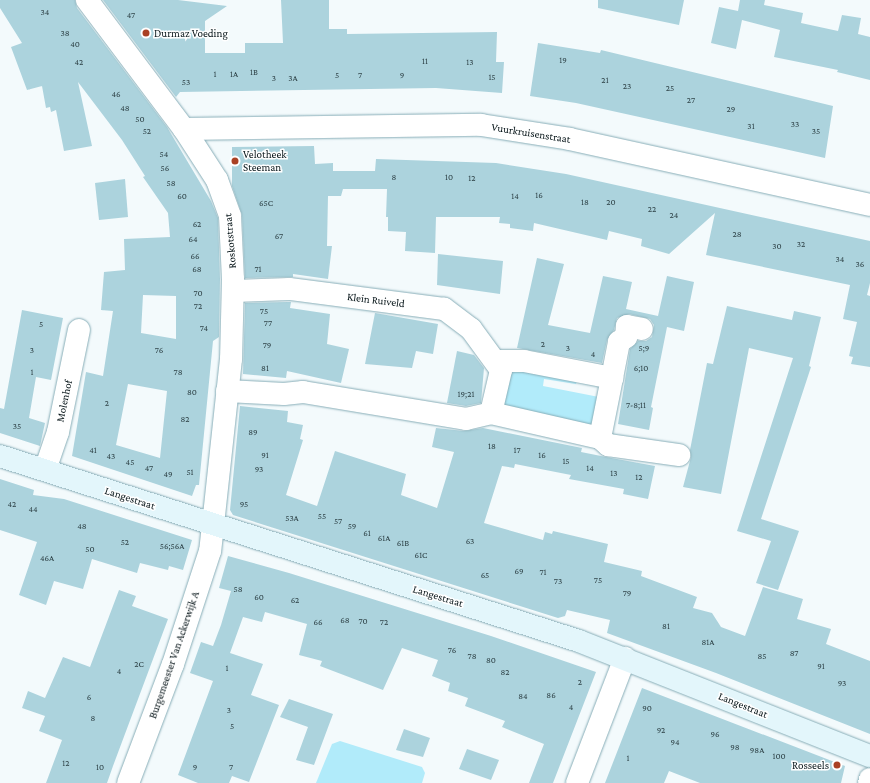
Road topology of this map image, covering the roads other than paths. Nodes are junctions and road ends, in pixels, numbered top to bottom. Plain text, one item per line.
1 (87, 0) edge
2 (184, 129) junction
3 (870, 205) edge
4 (234, 290) junction
5 (642, 329) dead end
6 (79, 330) dead end
7 (495, 361) junction
8 (612, 378) junction
9 (227, 391) junction
10 (491, 413) junction
11 (600, 438) junction
12 (679, 455) dead end
13 (0, 456) edge
14 (45, 470) junction
15 (213, 525) junction
16 (625, 658) junction
17 (870, 756) edge
18 (870, 779) edge
19 (128, 783) edge
20 (577, 783) edge
21 (869, 783) edge

1 - 2 street, Roskotstraat
2 - 3 street, Vuurkruisenstraat
2 - 4 street, Roskotstraat
4 - 7 street, Klein Ruiveld
4 - 9 street, Roskotstraat
5 - 8 street
6 - 14 street, Molenhof
7 - 8 street
7 - 10 street, Klein Ruiveld
8 - 11 street
9 - 10 street
9 - 15 street, Roskotstraat
10 - 11 street
11 - 12 street
13 - 14 street, Langestraat
14 - 15 street, Langestraat
15 - 16 street, Langestraat
15 - 19 street, Burgemeester Van Ackerwijk A
16 - 17 street, Langestraat
16 - 20 street
18 - 21 street

